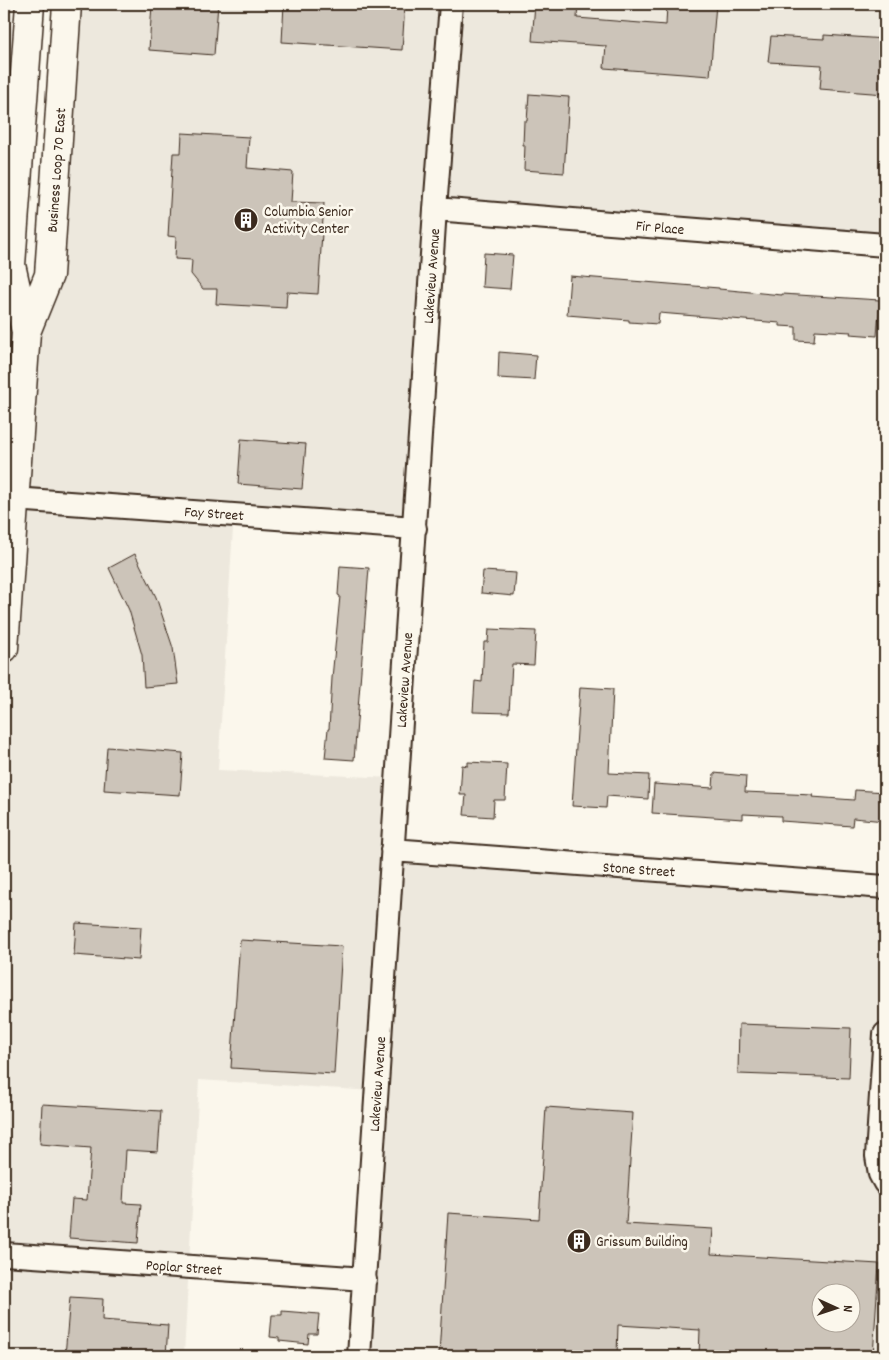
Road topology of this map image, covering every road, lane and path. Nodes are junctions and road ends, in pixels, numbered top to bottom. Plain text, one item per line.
1 (30, 4) edge
2 (67, 4) edge
3 (451, 4) edge
4 (13, 114) edge
5 (435, 209) junction
6 (885, 245) edge
7 (26, 332) junction
8 (11, 447) edge
9 (14, 499) junction
10 (415, 528) junction
11 (4, 648) edge
12 (392, 850) junction
13 (885, 887) edge
14 (885, 1034) edge
15 (885, 1183) edge
16 (4, 1254) edge
17 (365, 1279) junction
18 (359, 1356) edge

1 - 4 main road, Business Loop 70 East
2 - 7 main road, Business Loop 70 East
3 - 5 street, Lakeview Avenue
4 - 7 main road, Business Loop 70 East
5 - 6 street, Fir Place
5 - 10 street, Lakeview Avenue
7 - 8 main road, Business Loop 70 East
8 - 9 main road, Business Loop 70 East
9 - 10 street, Fay Street
9 - 11 main road, Business Loop 70 East
10 - 12 street, Lakeview Avenue
12 - 13 street, Stone Street
12 - 17 street, Lakeview Avenue
14 - 15 street
16 - 17 street, Poplar Street
17 - 18 street, Lakeview Avenue

